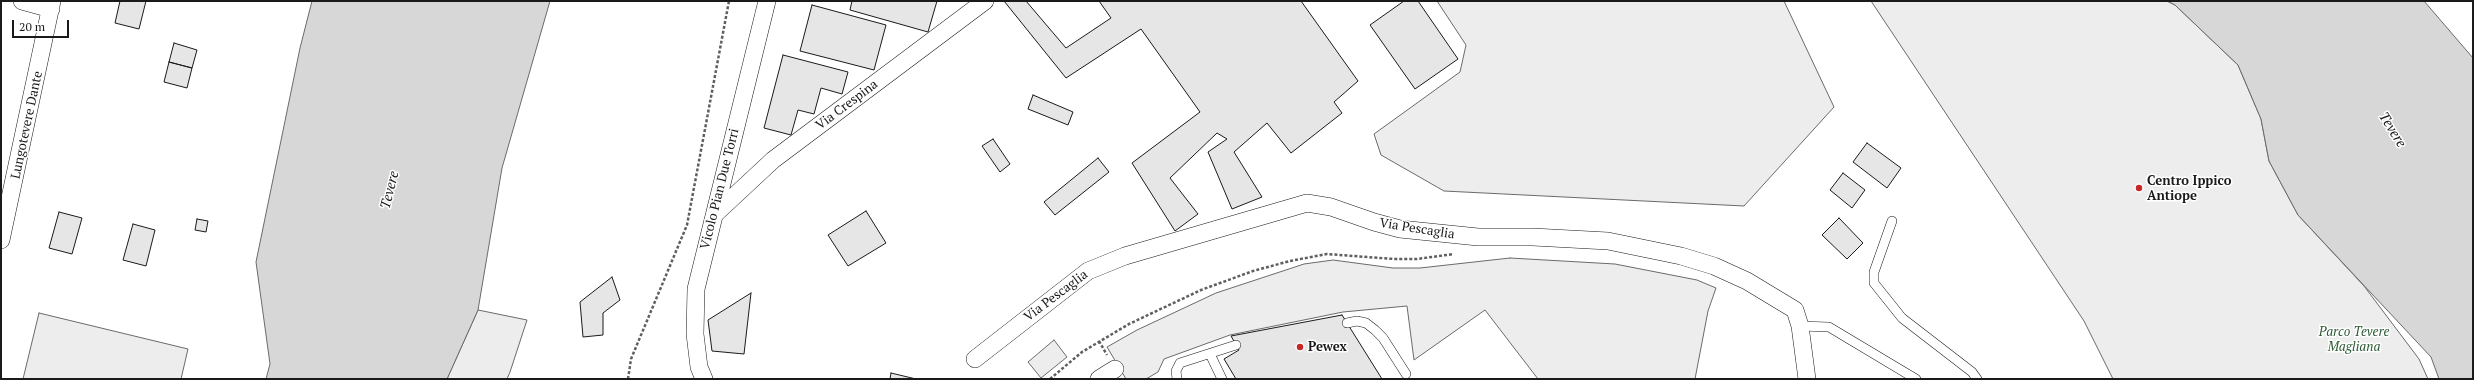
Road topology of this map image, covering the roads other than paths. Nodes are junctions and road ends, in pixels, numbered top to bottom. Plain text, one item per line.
1 (22, 1) edge
2 (767, 1) edge
3 (985, 1) edge
4 (51, 5) edge
5 (714, 214) junction
6 (1892, 220) dead end
7 (1, 240) edge
8 (1347, 323) dead end
9 (1800, 326) junction
10 (1236, 345) dead end
11 (1210, 354) junction
12 (975, 360) dead end
13 (1115, 369) dead end
14 (1406, 374) dead end
15 (704, 379) edge
16 (1099, 379) edge
17 (1177, 379) edge
18 (1222, 379) edge
19 (1807, 379) edge
20 (1916, 379) edge
21 (1977, 379) edge

1 - 4 street, Lungotevere Dante
2 - 5 street, Vicolo Pian Due Torri
3 - 5 street, Via Crespina
4 - 7 street, Lungotevere Dante
5 - 15 street, Vicolo Pian Due Torri
6 - 21 lane
8 - 14 lane
9 - 12 street, Via Pescaglia
9 - 19 street, Via Pescaglia
9 - 20 lane
10 - 11 lane
11 - 17 lane
11 - 18 lane
13 - 16 street

